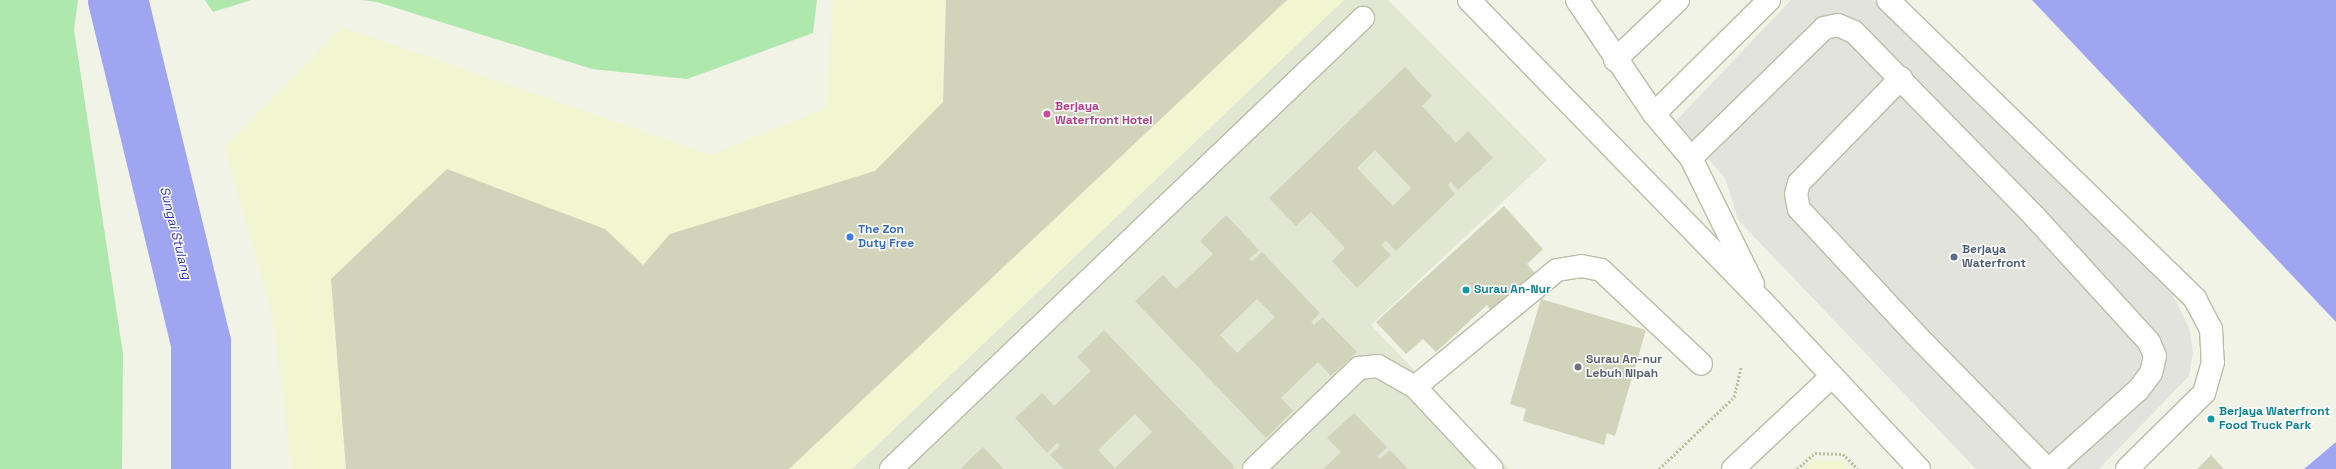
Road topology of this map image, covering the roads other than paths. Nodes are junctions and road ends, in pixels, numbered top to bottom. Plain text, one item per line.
1 (1469, 0) edge
2 (1678, 0) edge
3 (1769, 0) edge
4 (1888, 0) edge
5 (1582, 2) edge
6 (1363, 18) dead end
7 (1616, 60) junction
8 (1901, 78) junction
9 (1654, 114) junction
10 (1692, 158) junction
11 (1762, 301) junction
12 (1702, 364) dead end
13 (1832, 376) junction
14 (1415, 387) junction
15 (892, 469) edge
16 (1254, 469) edge
17 (1492, 469) edge
18 (1733, 469) edge
19 (1919, 469) edge
20 (2047, 469) edge
21 (2050, 469) edge
22 (2127, 469) edge

1 - 11 street
2 - 7 street
3 - 9 street
4 - 22 street
5 - 7 street
6 - 15 street
7 - 9 street
8 - 10 street
8 - 20 street
8 - 21 street
9 - 10 street
10 - 11 street
11 - 13 street
12 - 14 street
13 - 18 street
13 - 19 street
14 - 16 street
14 - 17 street

